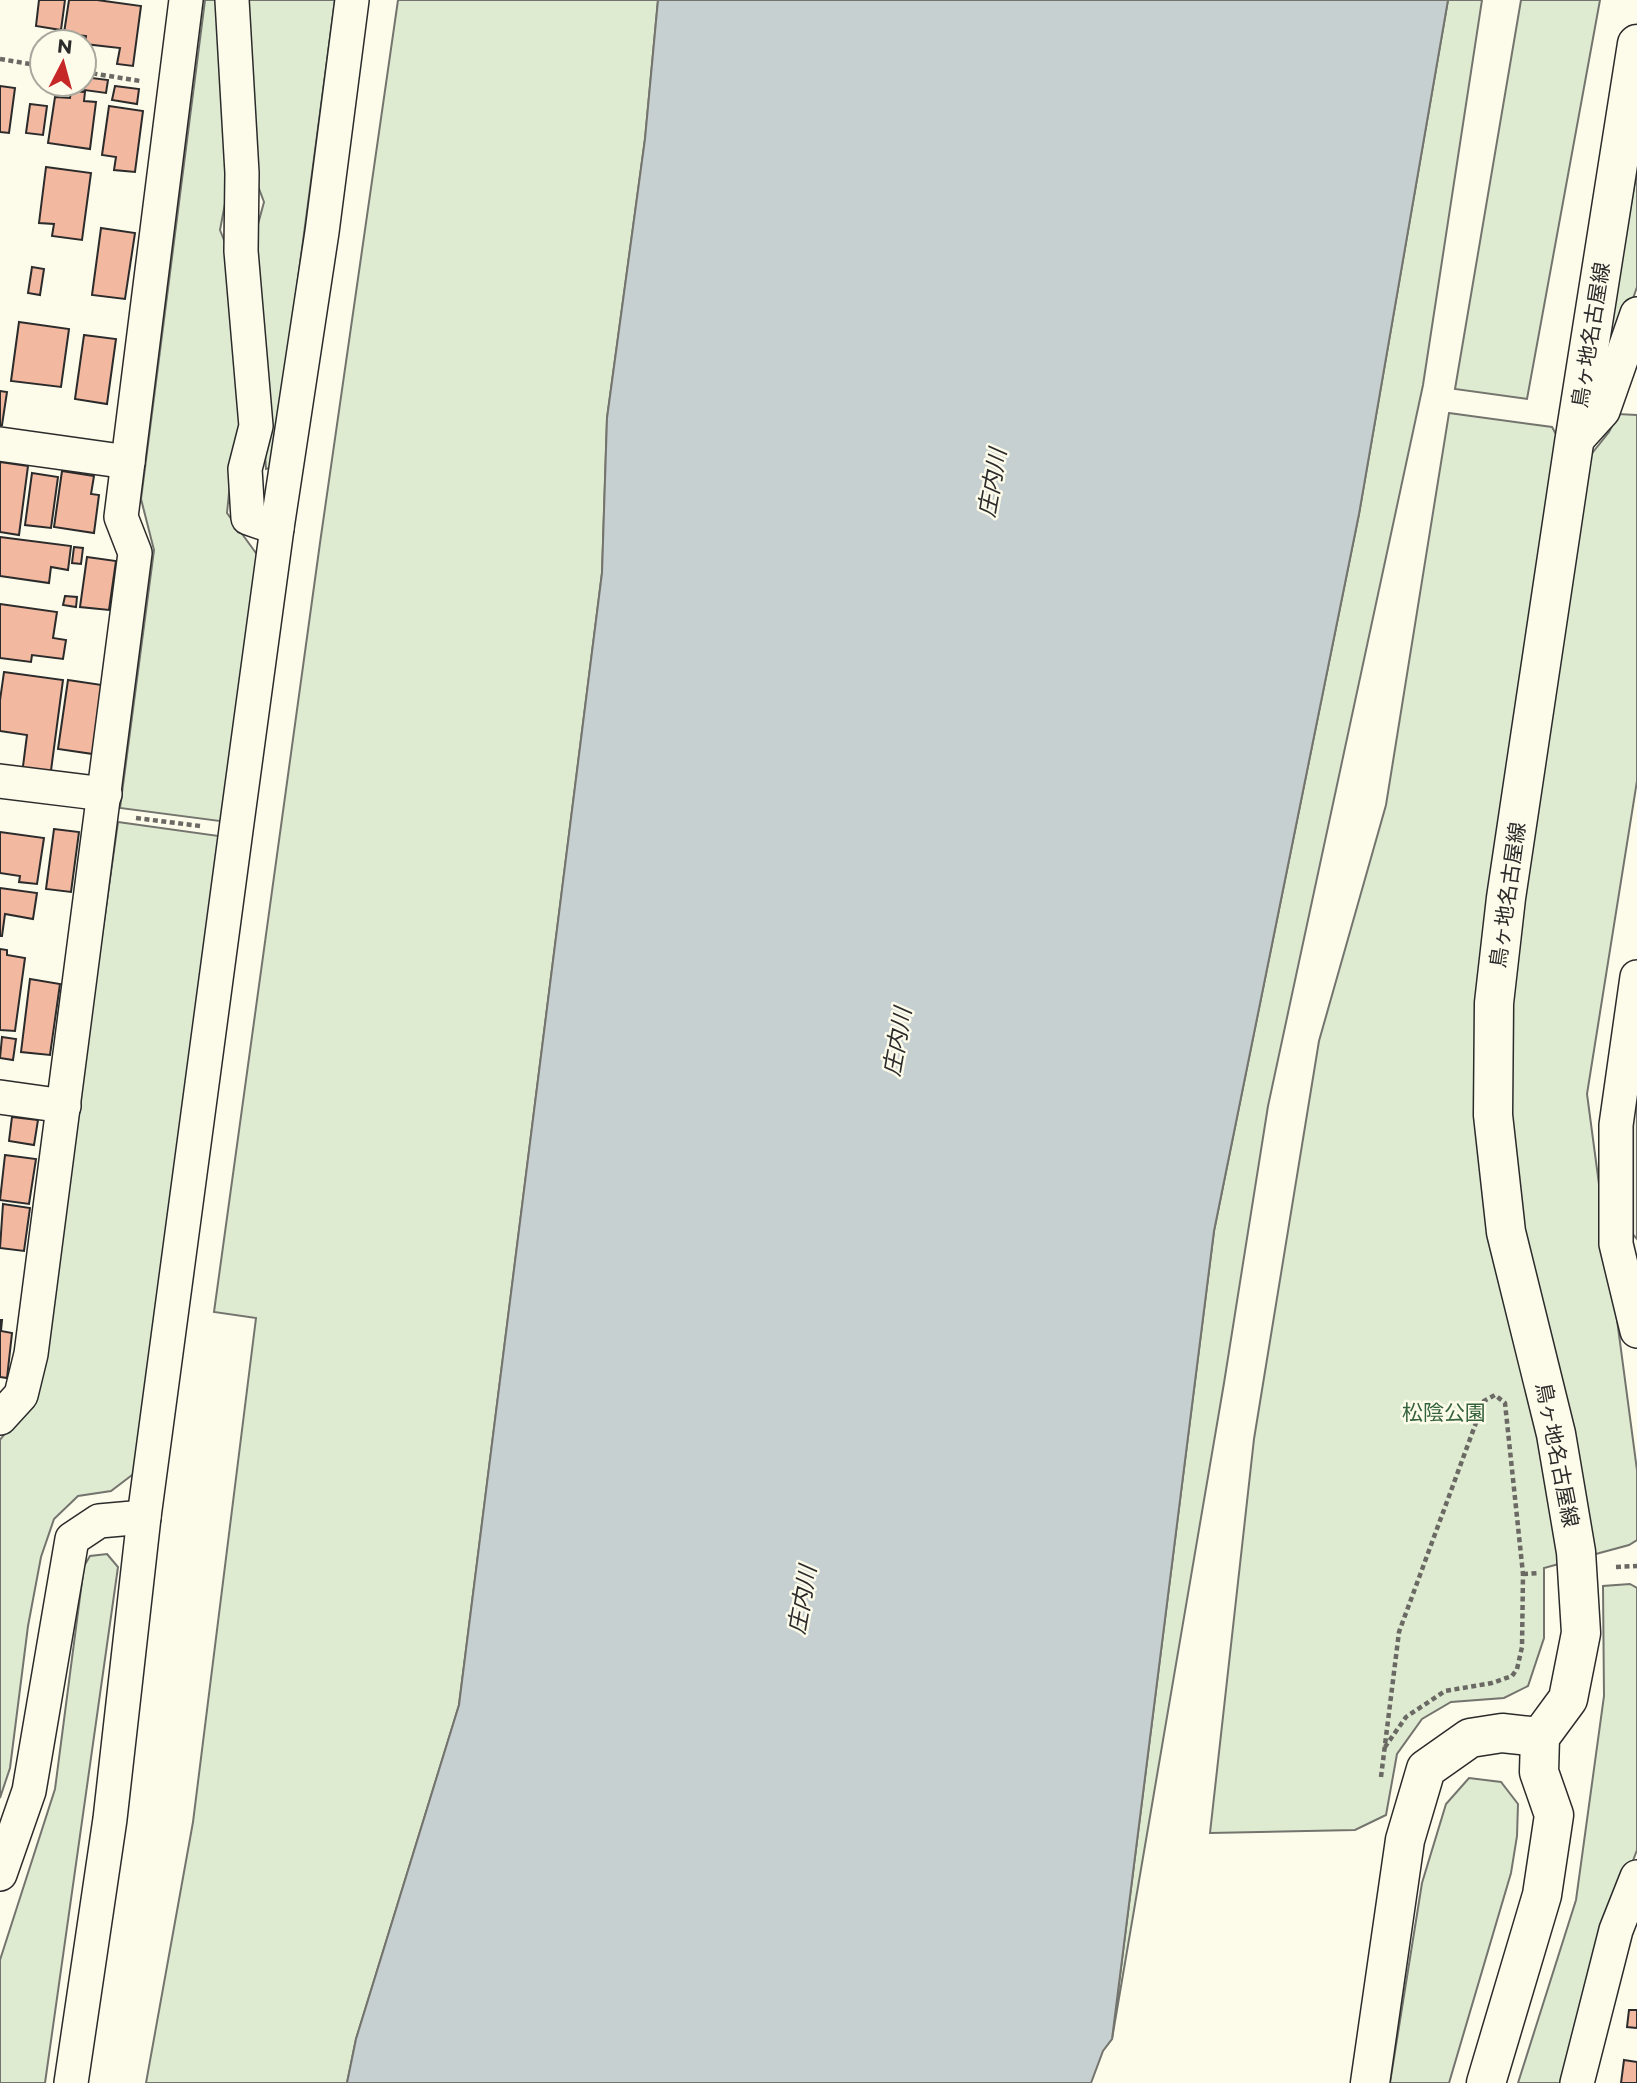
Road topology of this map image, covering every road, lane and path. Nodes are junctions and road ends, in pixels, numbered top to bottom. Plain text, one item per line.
1 (186, 0) edge
2 (232, 0) edge
3 (352, 0) edge
4 (1637, 44) edge
5 (0, 59) edge
6 (28, 64) edge
7 (98, 74) edge
8 (176, 87) junction
9 (1637, 314) edge
10 (1574, 443) junction
11 (0, 444) edge
12 (128, 462) junction
13 (277, 527) junction
14 (0, 781) edge
15 (104, 804) junction
16 (236, 830) junction
17 (1637, 977) edge
18 (0, 1097) edge
19 (64, 1106) junction
20 (1627, 1245) edge
21 (1637, 1331) edge
22 (0, 1418) edge
23 (144, 1517) junction
24 (1637, 1566) edge
25 (1608, 1568) dead end
26 (1544, 1573) dead end
27 (1523, 1574) junction
28 (1540, 1737) junction
29 (0, 1874) edge
30 (1637, 1877) edge
31 (71, 2083) edge
32 (1370, 2083) edge
33 (1486, 2083) edge
34 (1577, 2083) edge

1 - 8 street
2 - 13 street
3 - 13 street
4 - 10 main road, 鳥ヶ地名古屋線
5 - 6 path
7 - 8 path
8 - 12 street
9 - 10 street
10 - 28 main road, 鳥ヶ地名古屋線
11 - 12 street
12 - 15 street
13 - 16 street
14 - 15 street
15 - 16 path
15 - 19 street
16 - 23 street
17 - 20 street
18 - 19 street
19 - 22 street
20 - 21 street
23 - 29 street
23 - 31 street
24 - 25 path
26 - 27 path
27 - 27 path
28 - 32 main road
28 - 33 main road
30 - 34 street

